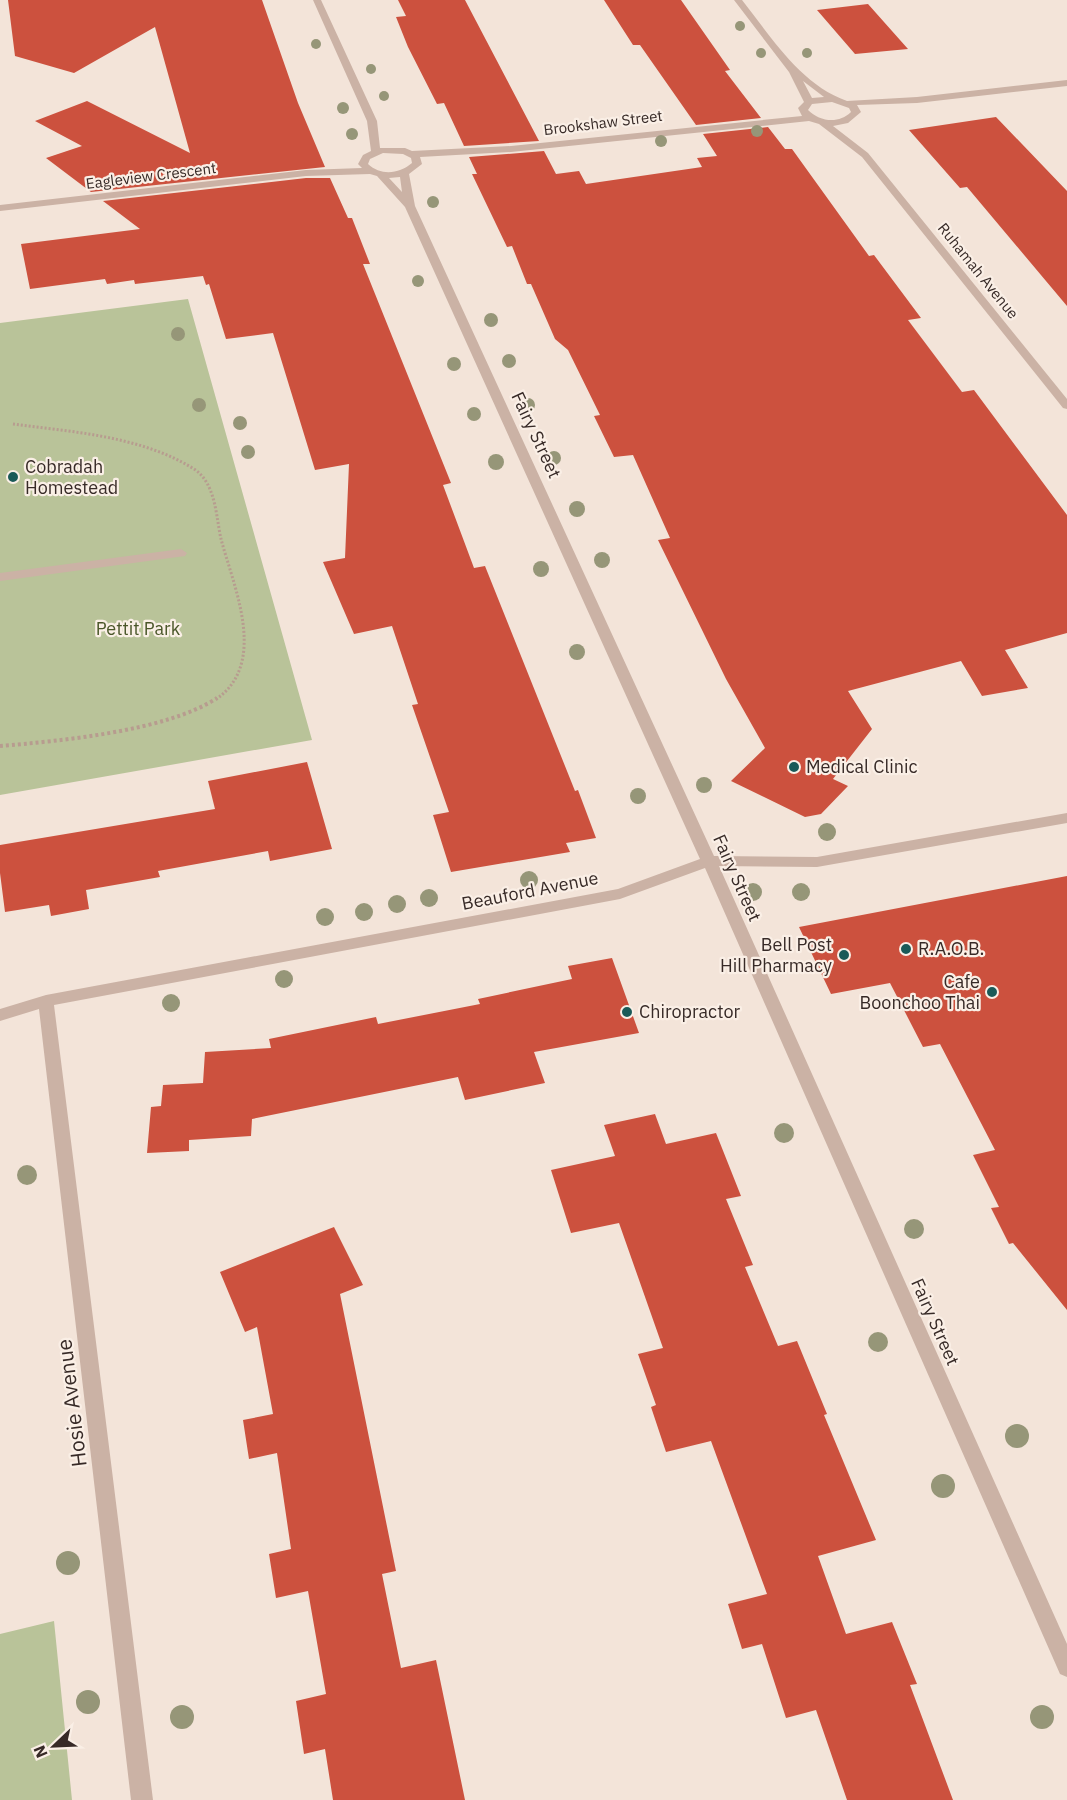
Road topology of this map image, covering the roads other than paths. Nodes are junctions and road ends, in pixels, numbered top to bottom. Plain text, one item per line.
1 (317, 0) edge
2 (738, 0) edge
3 (793, 71) junction
4 (1067, 82) edge
5 (833, 99) junction
6 (916, 100) junction
7 (849, 103) junction
8 (806, 105) junction
9 (809, 118) junction
10 (372, 121) junction
11 (738, 122) junction
12 (822, 122) junction
13 (853, 126) junction
14 (396, 150) junction
15 (471, 153) junction
16 (371, 154) junction
17 (411, 154) junction
18 (865, 155) junction
19 (415, 167) junction
20 (306, 173) junction
21 (376, 173) junction
22 (404, 173) junction
23 (410, 206) junction
24 (0, 208) edge
25 (1067, 406) edge
26 (181, 553) dead end
27 (0, 577) edge
28 (1067, 818) edge
29 (709, 861) junction
30 (46, 1001) junction
31 (0, 1015) edge
32 (1067, 1667) edge
33 (142, 1800) edge

1 - 10 street
2 - 3 street
3 - 5 street
3 - 8 street
4 - 6 street
5 - 7 street
5 - 8 street, Brookshaw Street
6 - 7 street
6 - 13 street
7 - 13 street, Ruhamah Avenue
8 - 9 street
8 - 11 street, Brookshaw Street
9 - 11 street, Brookshaw Street
9 - 12 street
10 - 14 street
10 - 16 street
11 - 15 street, Brookshaw Street
12 - 13 street
12 - 18 street, Ruhamah Avenue
13 - 18 street, Ruhamah Avenue
14 - 16 street, Eagleview Crescent
14 - 17 street, Brookshaw Street
15 - 17 street, Brookshaw Street
15 - 19 street, Brookshaw Street
16 - 20 street, Eagleview Crescent
16 - 21 street
17 - 19 street
18 - 25 street, Ruhamah Avenue
19 - 22 street, Brookshaw Street
20 - 21 street, Eagleview Crescent
20 - 24 street, Eagleview Crescent
21 - 22 street, Eagleview Crescent
21 - 23 street, Fairy Street
22 - 23 street, Fairy Street
23 - 29 street, Fairy Street
26 - 27 street
28 - 29 street, Beauford Avenue
29 - 30 street, Beauford Avenue
29 - 32 street, Fairy Street
30 - 31 street, Beauford Avenue
30 - 33 street, Hosie Avenue

